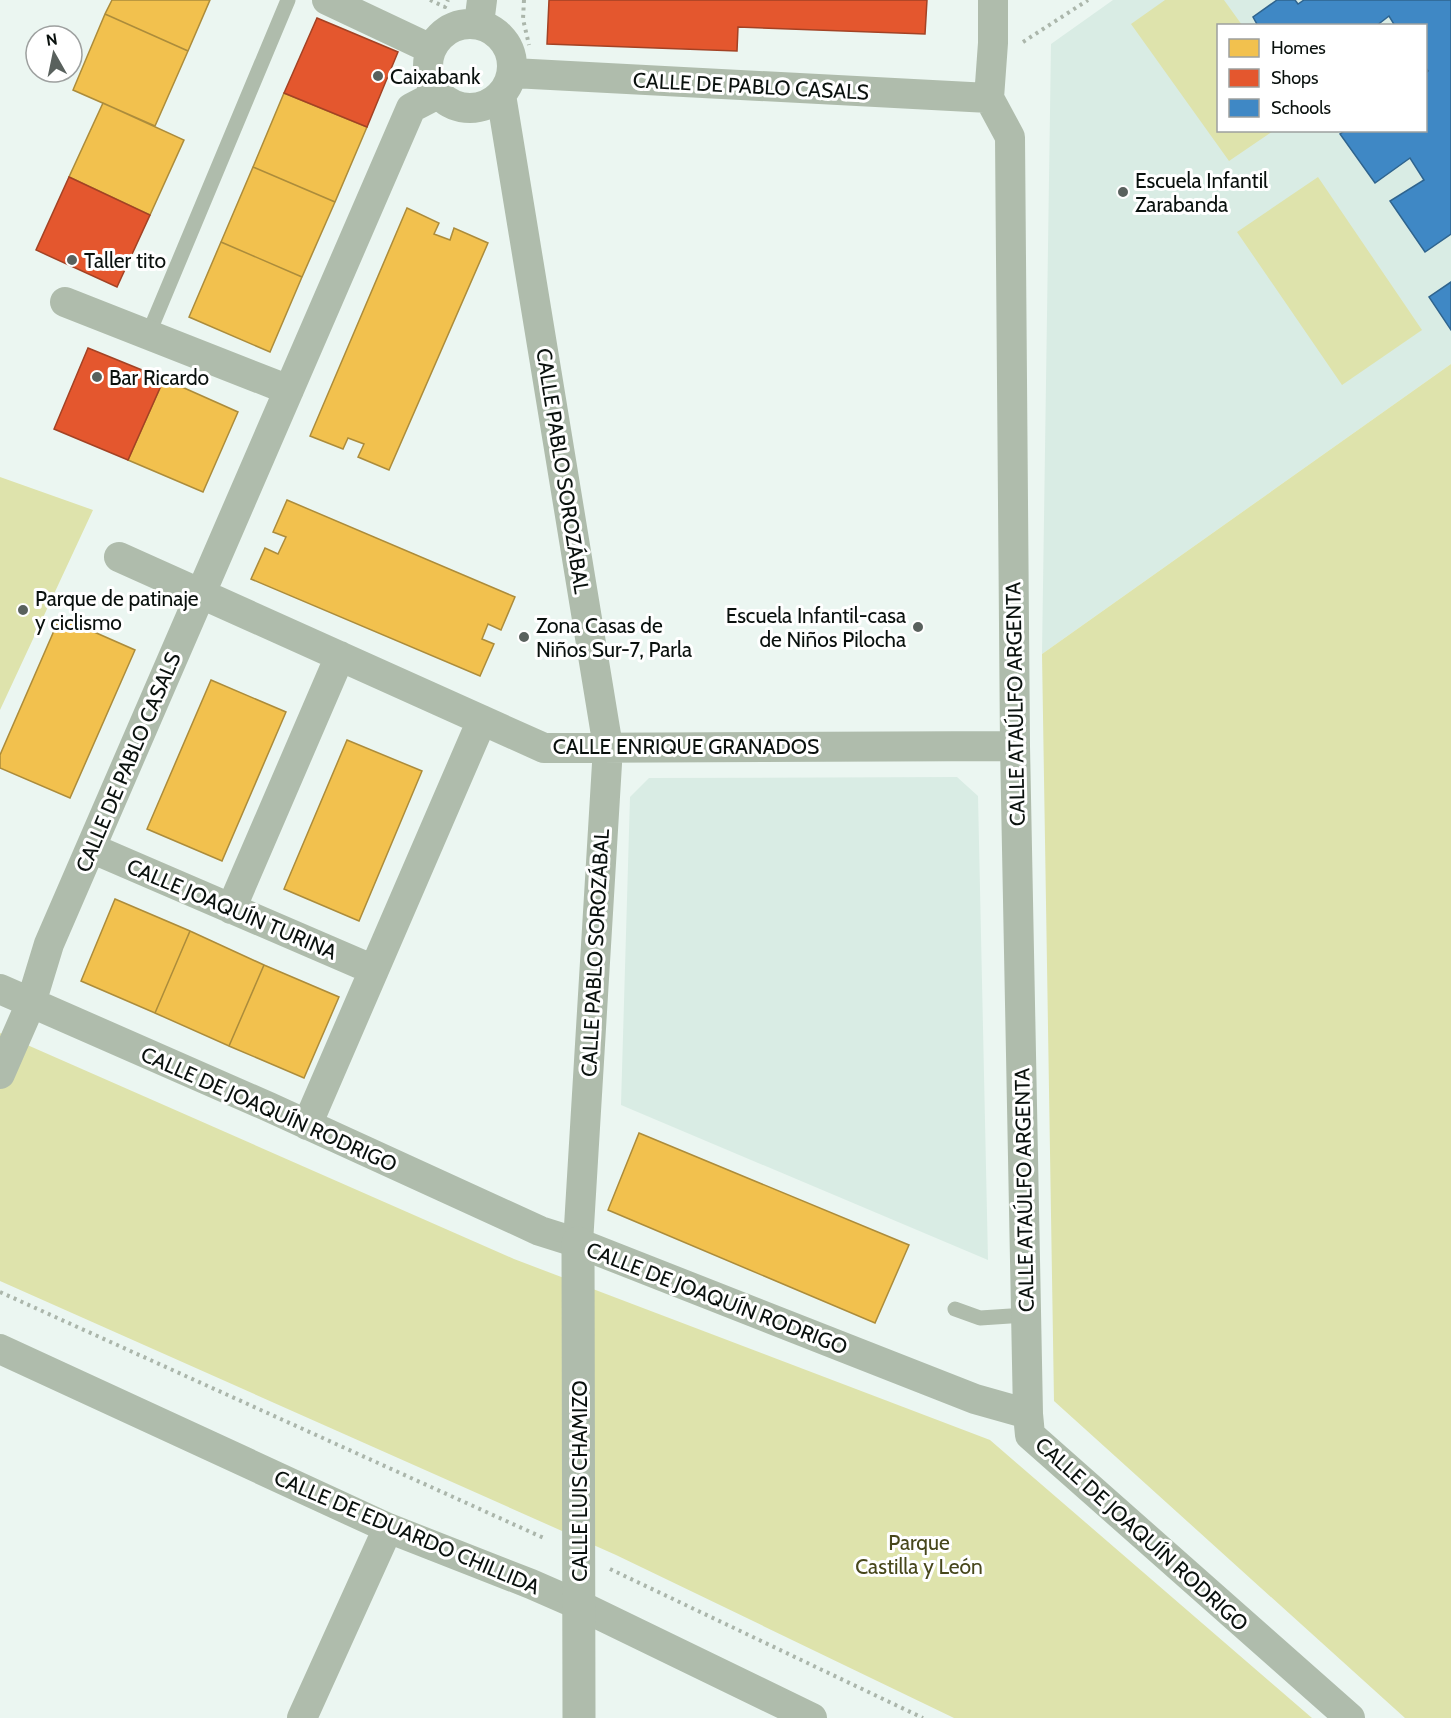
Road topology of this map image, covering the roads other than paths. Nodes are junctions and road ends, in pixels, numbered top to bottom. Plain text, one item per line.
1 (288, 0) edge
2 (327, 0) edge
3 (993, 0) edge
4 (481, 12) edge
5 (431, 49) junction
6 (515, 73) junction
7 (438, 94) junction
8 (989, 98) junction
9 (65, 302) dead end
10 (148, 334) junction
11 (289, 390) junction
12 (119, 557) dead end
13 (201, 593) junction
14 (340, 656) junction
15 (482, 720) junction
16 (1015, 746) junction
17 (608, 747) junction
18 (91, 849) junction
19 (231, 909) junction
20 (374, 970) junction
21 (0, 989) edge
22 (31, 1003) junction
23 (0, 1074) edge
24 (307, 1125) junction
25 (578, 1243) junction
26 (955, 1309) dead end
27 (1027, 1315) junction
28 (0, 1349) edge
29 (1028, 1414) junction
30 (388, 1528) junction
31 (579, 1605) junction
32 (302, 1718) edge
33 (579, 1718) edge
34 (812, 1718) edge
35 (1350, 1718) edge

1 - 10 lane
2 - 5 street
3 - 8 street
4 - 5 street
4 - 6 street
5 - 7 street
6 - 7 street
6 - 8 street, CALLE DE PABLO CASALS
6 - 17 street, CALLE PABLO SOROZÁBAL
7 - 11 street, CALLE DE PABLO CASALS
8 - 16 street, CALLE ATAÚLFO ARGENTA
9 - 10 street
10 - 11 street
11 - 13 street, CALLE DE PABLO CASALS
12 - 13 street, CALLE ENRIQUE GRANADOS
13 - 14 street, CALLE ENRIQUE GRANADOS
13 - 18 street, CALLE DE PABLO CASALS
14 - 15 street, CALLE ENRIQUE GRANADOS
14 - 19 street
15 - 17 street, CALLE ENRIQUE GRANADOS
15 - 20 street
16 - 17 street, CALLE ENRIQUE GRANADOS
16 - 27 street, CALLE ATAÚLFO ARGENTA
17 - 25 street, CALLE PABLO SOROZÁBAL
18 - 19 street, CALLE JOAQUÍN TURINA
18 - 22 street, CALLE DE PABLO CASALS
19 - 20 street, CALLE JOAQUÍN TURINA
20 - 24 street
21 - 22 street, CALLE DE JOAQUÍN RODRIGO
22 - 23 street, CALLE DE PABLO CASALS
22 - 24 street, CALLE DE JOAQUÍN RODRIGO
24 - 25 street, CALLE DE JOAQUÍN RODRIGO
25 - 29 street, CALLE DE JOAQUÍN RODRIGO
25 - 31 street, CALLE LUIS CHAMIZO
26 - 27 lane
27 - 29 street, CALLE ATAÚLFO ARGENTA
28 - 30 street, CALLE DE EDUARDO CHILLIDA
29 - 35 street, CALLE DE JOAQUÍN RODRIGO
30 - 31 street, CALLE DE EDUARDO CHILLIDA
30 - 32 street
31 - 33 street, CALLE LUIS CHAMIZO
31 - 34 street, CALLE DE EDUARDO CHILLIDA

